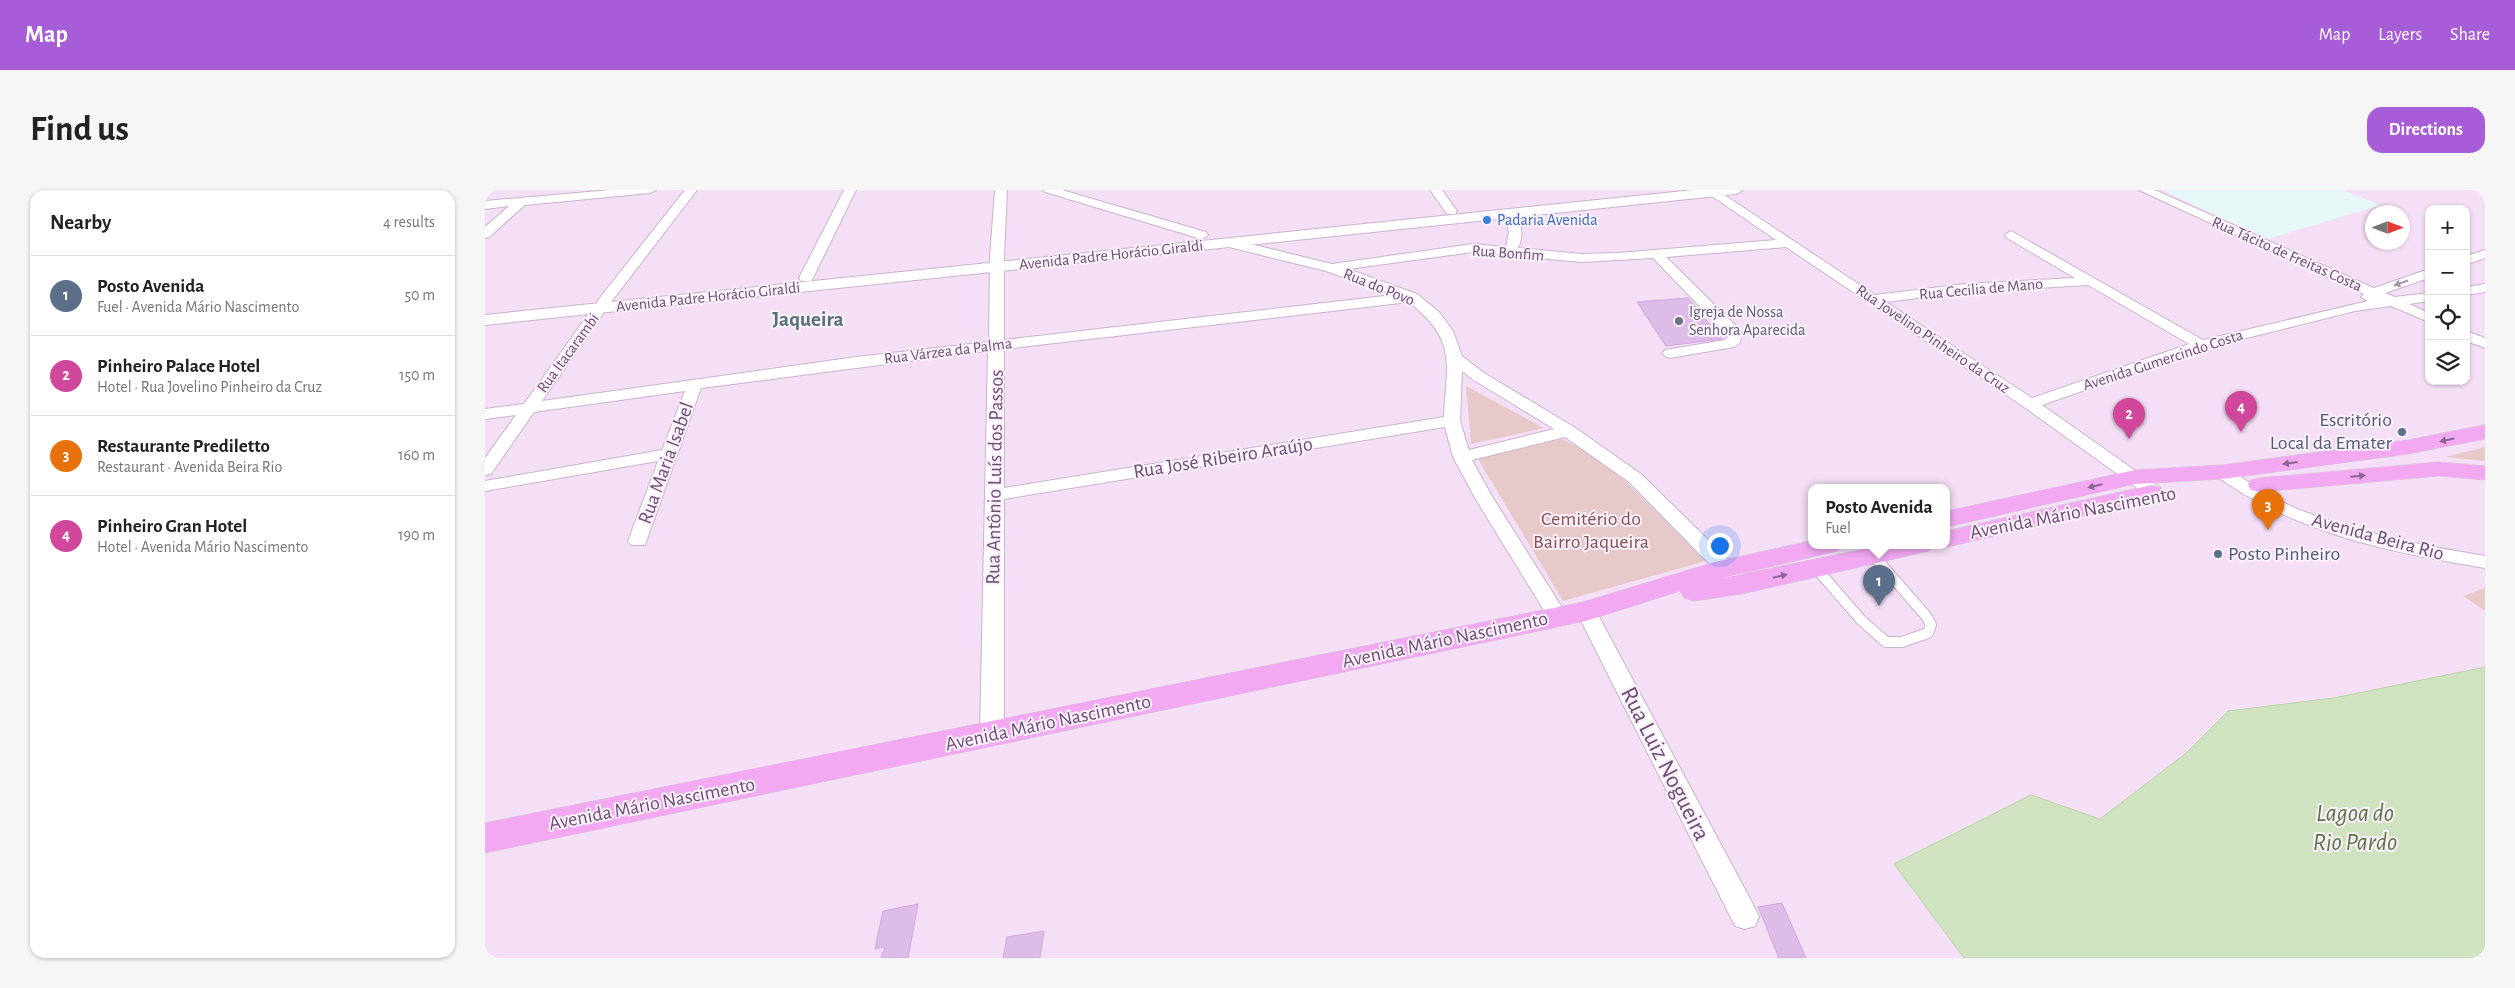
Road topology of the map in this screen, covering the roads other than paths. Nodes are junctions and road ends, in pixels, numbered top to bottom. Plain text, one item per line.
1 (650, 190) edge
2 (691, 190) edge
3 (850, 190) edge
4 (1001, 190) edge
5 (1049, 190) edge
6 (1436, 190) edge
7 (1655, 190) edge
8 (1737, 190) edge
9 (2145, 190) edge
10 (1711, 191) edge
11 (521, 202) junction
12 (485, 205) edge
13 (1451, 210) junction
14 (1511, 213) junction
15 (485, 234) edge
16 (1202, 235) junction
17 (2011, 235) dead end
18 (1230, 243) junction
19 (1789, 243) junction
20 (1511, 251) junction
21 (2485, 254) edge
22 (1657, 255) junction
23 (2470, 260) edge
24 (997, 262) junction
25 (1331, 268) junction
26 (2425, 274) edge
27 (806, 278) junction
28 (2088, 280) junction
29 (2485, 288) edge
30 (2470, 290) edge
31 (2373, 293) junction
32 (1412, 297) junction
33 (1874, 298) junction
34 (2425, 299) edge
35 (603, 303) junction
36 (2396, 303) junction
37 (2355, 307) junction
38 (485, 311) edge
39 (2425, 316) edge
40 (485, 320) edge
41 (2470, 337) edge
42 (2485, 344) edge
43 (2201, 345) junction
44 (996, 346) junction
45 (1670, 353) dead end
46 (1455, 358) junction
47 (695, 384) junction
48 (2030, 404) junction
49 (529, 408) junction
50 (485, 414) edge
51 (1452, 421) junction
52 (1568, 431) junction
53 (2485, 432) edge
54 (2408, 447) junction
55 (670, 454) junction
56 (1462, 457) junction
57 (2439, 469) junction
58 (485, 470) edge
59 (2485, 473) edge
60 (2231, 480) junction
61 (2144, 484) junction
62 (485, 486) edge
63 (994, 495) junction
64 (1950, 518) edge
65 (1950, 538) edge
66 (638, 541) dead end
67 (1817, 549) edge
68 (1901, 549) edge
69 (1873, 555) junction
70 (2485, 562) edge
71 (1816, 568) junction
72 (1734, 576) junction
73 (1585, 610) junction
74 (993, 735) junction
75 (485, 838) edge
76 (1745, 917) dead end

1 - 11 street
2 - 35 street, Rua Itacarambi
3 - 27 street
4 - 24 street, Rua Antônio Luís dos Passos
5 - 16 street
6 - 13 street
7 - 13 street, Avenida Padre Horácio Giraldi
8 - 10 street, Avenida Padre Horácio Giraldi
9 - 31 street, Rua Tácito de Freitas Costa
10 - 14 street, Avenida Padre Horácio Giraldi
10 - 19 street, Rua Jovelino Pinheiro da Cruz
11 - 12 street
11 - 15 street
13 - 16 street, Avenida Padre Horácio Giraldi
14 - 18 street, Avenida Padre Horácio Giraldi
14 - 20 street
16 - 24 street, Avenida Padre Horácio Giraldi
17 - 28 street, Rua Cecilia de Mano
18 - 24 street, Avenida Padre Horácio Giraldi
18 - 25 street, Rua do Povo
19 - 22 street, Rua Bonfim
19 - 33 street, Rua Jovelino Pinheiro da Cruz
20 - 22 street, Rua Bonfim
20 - 25 street, Rua Bonfim
21 - 23 street
22 - 45 street
24 - 27 street, Avenida Padre Horácio Giraldi
24 - 35 street, Avenida Padre Horácio Giraldi
24 - 44 street, Rua Antônio Luís dos Passos
25 - 32 street, Rua do Povo
26 -> 31 street, Avenida Gumercindo Costa
27 - 35 street, Avenida Padre Horácio Giraldi
28 - 33 street, Rua Cecilia de Mano
28 - 43 street, Rua Cecilia de Mano
29 - 30 street
31 - 36 street, Rua Tácito de Freitas Costa
31 - 37 street, Avenida Gumercindo Costa
32 - 44 street, Rua Várzea da Palma
32 - 46 street, Rua do Povo
33 - 48 street, Rua Jovelino Pinheiro da Cruz
34 - 36 street, Avenida Gumercindo Costa
35 - 38 street, Avenida Padre Horácio Giraldi
35 - 40 street, Avenida Padre Horácio Giraldi
35 - 49 street, Rua Itacarambi
36 - 37 street, Avenida Gumercindo Costa
36 - 39 street, Rua Tácito de Freitas Costa
37 - 43 street, Avenida Gumercindo Costa
41 - 42 street
43 - 48 street, Avenida Gumercindo Costa
44 - 47 street, Rua Várzea da Palma
44 - 63 street, Rua Antônio Luís dos Passos
46 - 51 street, Rua do Povo
46 - 52 street
47 - 49 street, Rua Várzea da Palma
47 - 55 street, Rua Maria Isabel
48 - 61 street, Rua Jovelino Pinheiro da Cruz
49 - 50 street, Rua Várzea da Palma
49 - 58 street, Rua Itacarambi
51 - 56 street, Rua do Povo
51 - 63 street, Rua José Ribeiro Araújo
52 - 56 street
52 - 72 street
53 -> 54 main road, Avenida Mário Nascimento
54 - 57 main road
54 -> 60 main road, Avenida Mário Nascimento
55 - 62 street
55 - 66 street, Rua Maria Isabel
56 - 73 street, Rua Luiz Nogueira
57 - 59 main road, Avenida Mário Nascimento
60 -> 57 main road, Avenida Mário Nascimento
60 - 61 main road, Avenida Mário Nascimento
60 - 70 street, Avenida Beira Rio
61 -> 64 main road, Avenida Mário Nascimento
61 - 65 main road, Avenida Mário Nascimento
63 - 74 street, Rua Antônio Luís dos Passos
67 - 72 main road, Avenida Mário Nascimento
68 - 69 main road, Avenida Mário Nascimento
69 - 71 main road, Avenida Mário Nascimento
69 - 71 lane
72 -> 71 main road, Avenida Mário Nascimento
72 - 73 main road, Avenida Mário Nascimento
73 - 74 main road, Avenida Mário Nascimento
73 - 76 street, Rua Luiz Nogueira
74 - 75 main road, Avenida Mário Nascimento

